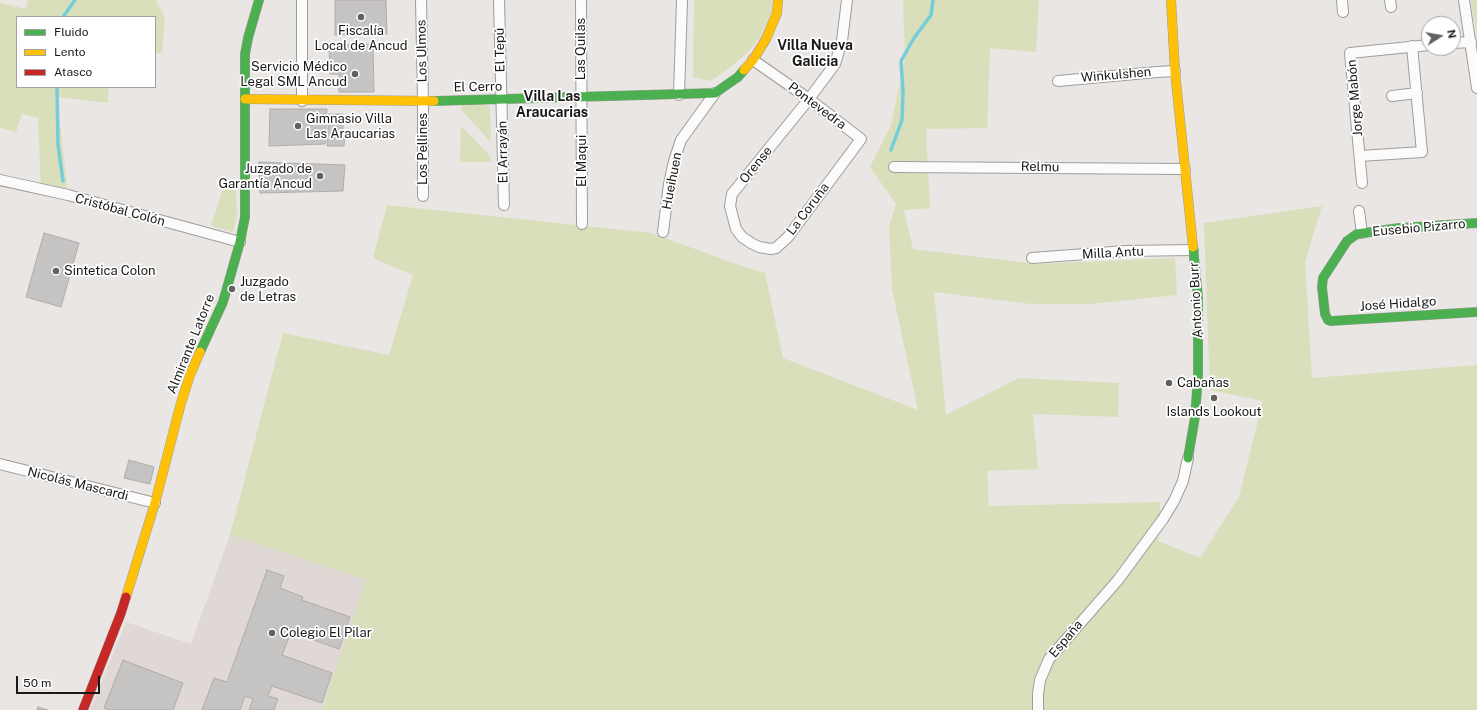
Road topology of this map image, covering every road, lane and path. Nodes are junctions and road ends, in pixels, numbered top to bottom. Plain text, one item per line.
1 (259, 0) edge
2 (302, 0) edge
3 (421, 0) edge
4 (499, 0) edge
5 (581, 0) edge
6 (682, 0) edge
7 (778, 0) edge
8 (847, 0) edge
9 (1171, 0) edge
10 (1342, 0) edge
11 (1464, 0) edge
12 (1343, 12) dead end
13 (1471, 42) junction
14 (1461, 43) edge
15 (1421, 45) edge
16 (1412, 46) junction
17 (753, 60) junction
18 (1175, 71) junction
19 (1058, 81) dead end
20 (1477, 88) edge
21 (715, 93) junction
22 (1417, 93) junction
23 (679, 95) junction
24 (1392, 96) dead end
25 (581, 98) junction
26 (245, 99) junction
27 (809, 99) junction
28 (502, 100) junction
29 (302, 101) junction
30 (423, 101) junction
31 (861, 139) joint
32 (1360, 156) junction
33 (894, 167) dead end
34 (1185, 169) junction
35 (0, 180) edge
36 (1362, 183) dead end
37 (423, 196) dead end
38 (504, 204) dead end
39 (1359, 211) dead end
40 (1477, 223) edge
41 (582, 224) dead end
42 (663, 232) dead end
43 (1362, 233) junction
44 (742, 237) joint
45 (240, 242) junction
46 (1194, 250) junction
47 (1032, 258) dead end
48 (1477, 312) edge
49 (1325, 314) joint
50 (1188, 458) joint
51 (0, 464) edge
52 (155, 504) junction
53 (1118, 580) joint
54 (83, 710) edge
55 (1038, 710) edge

1 - 26 street, Almirante Latorre
2 - 29 street
3 - 30 street, Los Ulmos
4 - 28 street, El Tepú
5 - 25 street, Las Quilas
6 - 23 street
7 - 17 street
8 - 27 street, Orense
9 - 18 street, Antonio Burr
10 - 12 street
11 - 13 street
13 - 14 street
13 - 20 street
15 - 16 street, Jorge Mabón
16 - 22 street
16 - 32 street, Jorge Mabón
17 - 21 street
17 - 27 street, Pontevedra
18 - 19 street, Winkulshen
18 - 34 street, Antonio Burr
21 - 23 street, El Cerro
21 - 42 street, Hueihuen
22 - 24 street
22 - 32 street
23 - 25 street, El Cerro
25 - 28 street, El Cerro
25 - 41 street, El Maqui
26 - 29 street, El Cerro
26 - 45 street, Almirante Latorre
27 - 31 street, Pontevedra
27 - 44 street, Orense
28 - 30 street, El Cerro
28 - 38 street, El Arrayán
29 - 30 street, El Cerro
30 - 37 street, Los Pellines
31 - 44 street, La Coruña
32 - 36 street, Jorge Mabón
33 - 34 street, Relmu
34 - 46 street, Antonio Burr
35 - 45 street, Cristóbal Colón
39 - 43 street, Eusebio Pizarro
40 - 43 street, Eusebio Pizarro
43 - 49 street, Eusebio Pizarro
45 - 52 street, Almirante Latorre
46 - 47 street, Milla Antu
46 - 50 street, Antonio Burr
48 - 49 street, José Hidalgo
50 - 53 street, Antonio Burr
51 - 52 street, Nicolás Mascardi
52 - 54 street, Almirante Latorre
53 - 55 street, España

